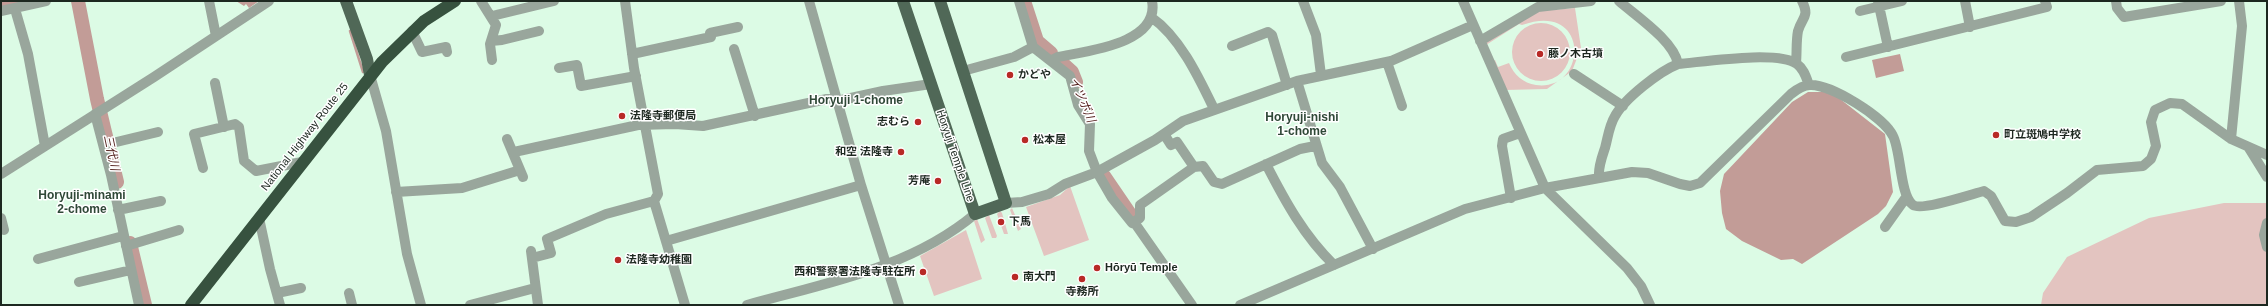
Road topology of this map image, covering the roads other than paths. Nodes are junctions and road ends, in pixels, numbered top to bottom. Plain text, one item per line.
1 (46, 1) edge
2 (209, 1) edge
3 (269, 1) edge
4 (346, 1) edge
5 (454, 1) edge
6 (481, 1) edge
7 (554, 1) edge
8 (625, 1) edge
9 (809, 1) edge
10 (903, 1) edge
11 (940, 1) edge
12 (1019, 1) edge
13 (1152, 1) edge
14 (1303, 1) edge
15 (1463, 1) edge
16 (1591, 1) edge
17 (1619, 1) edge
18 (1802, 1) edge
19 (1902, 1) edge
20 (1965, 1) edge
21 (2045, 1) edge
22 (2116, 1) edge
23 (2221, 1) edge
24 (2239, 1) edge
25 (1879, 4) edge
26 (15, 9) junction
27 (1, 11) edge
28 (1860, 11) dead end
29 (492, 16) junction
30 (1151, 17) junction
31 (1473, 26) junction
32 (738, 27) dead end
33 (1970, 27) junction
34 (412, 31) junction
35 (539, 31) dead end
36 (216, 36) junction
37 (1480, 40) junction
38 (491, 41) junction
39 (1232, 46) dead end
40 (1888, 46) junction
41 (1033, 47) junction
42 (734, 49) dead end
43 (447, 52) dead end
44 (632, 54) junction
45 (1846, 57) dead end
46 (492, 60) dead end
47 (1052, 60) junction
48 (1387, 62) junction
49 (1796, 63) junction
50 (1678, 64) junction
51 (559, 68) dead end
52 (963, 71) junction
53 (1574, 74) dead end
54 (370, 75) junction
55 (1321, 75) junction
56 (636, 76) junction
57 (1297, 81) junction
58 (215, 83) dead end
59 (931, 84) junction
60 (1287, 85) junction
61 (1809, 85) junction
62 (837, 99) junction
63 (1402, 106) dead end
64 (1623, 106) junction
65 (1214, 109) junction
66 (99, 112) junction
67 (755, 116) junction
68 (645, 126) junction
69 (224, 127) junction
70 (158, 132) dead end
71 (1520, 133) junction
72 (1164, 134) junction
73 (507, 139) dead end
74 (2231, 139) junction
75 (107, 144) junction
76 (45, 146) junction
77 (1315, 146) junction
78 (2249, 148) junction
79 (514, 152) junction
80 (2267, 155) edge
81 (302, 162) junction
82 (1266, 164) junction
83 (1194, 167) junction
84 (202, 168) dead end
85 (1097, 172) junction
86 (1, 174) edge
87 (1599, 177) junction
88 (2267, 177) edge
89 (861, 185) junction
90 (1545, 188) junction
91 (396, 192) junction
92 (1907, 196) junction
93 (1511, 198) junction
94 (654, 200) junction
95 (161, 201) dead end
96 (1006, 203) junction
97 (122, 209) junction
98 (975, 214) junction
99 (1, 218) edge
100 (259, 218) junction
101 (1134, 222) junction
102 (2267, 223) edge
103 (1885, 227) dead end
104 (4, 230) dead end
105 (179, 230) dead end
106 (666, 241) junction
107 (127, 242) junction
108 (2267, 247) edge
109 (1373, 249) junction
110 (38, 259) dead end
111 (1334, 265) junction
112 (886, 266) junction
113 (132, 270) junction
114 (79, 282) dead end
115 (302, 288) dead end
116 (535, 288) junction
117 (349, 292) dead end
118 (277, 293) junction
119 (753, 304) edge
120 (139, 305) edge
121 (191, 305) edge
122 (280, 305) edge
123 (352, 305) edge
124 (421, 305) edge
125 (470, 305) edge
126 (538, 305) edge
127 (686, 305) edge
128 (899, 305) edge
129 (1192, 305) edge
130 (1240, 305) edge
131 (1650, 305) edge

1 - 26 street
2 - 36 street
3 - 36 street
4 - 54 main road
5 - 34 highway, National Highway Route 25
6 - 29 street
7 - 29 street
8 - 44 street
9 - 62 street
10 - 59 main road, Horyuji Temple Line
11 - 52 main road
12 - 41 street
13 - 30 street
14 - 55 street
15 - 31 street
16 - 37 street
17 - 50 street
18 - 49 street
19 - 25 street
20 - 33 street
21 - 33 street
22 - 23 street
24 - 74 street
25 - 28 street
25 - 40 street
26 - 27 street
26 - 76 street
29 - 38 street
30 - 47 street
30 - 65 street
31 - 37 street
31 - 48 street
32 - 44 street
33 - 40 street
34 - 43 street
34 - 54 highway, National Highway Route 25
35 - 38 street
36 - 66 street
37 - 71 street
38 - 46 street
39 - 60 street
40 - 45 street
41 - 47 street
41 - 52 street
42 - 67 street
44 - 56 street
47 - 85 street
48 - 55 street
48 - 63 street
49 - 50 street
49 - 61 street
50 - 64 street
51 - 56 street
52 - 96 main road
53 - 64 street
54 - 81 highway, National Highway Route 25
54 - 91 street
55 - 57 street
56 - 68 street
57 - 60 street
57 - 77 street
58 - 69 street
59 - 62 street
59 - 98 main road, Horyuji Temple Line
60 - 65 street
61 - 87 street
61 - 92 street
62 - 67 street
62 - 89 street
64 - 87 street
65 - 72 street
66 - 75 street
66 - 76 street
67 - 68 street
68 - 79 street
68 - 94 street
69 - 81 street
69 - 84 street
70 - 75 street
71 - 90 street
71 - 93 street
72 - 83 street
72 - 85 street
73 - 79 street
74 - 78 street
74 - 92 street
75 - 97 street
76 - 86 street
77 - 82 street
77 - 109 street
78 - 80 street
78 - 88 street
79 - 91 street
81 - 100 highway, National Highway Route 25
82 - 83 street
82 - 111 street
83 - 101 street
85 - 96 street
85 - 101 street
87 - 90 street
89 - 106 street
89 - 112 street
90 - 93 street
90 - 131 street
91 - 124 street
92 - 103 street
93 - 109 street
94 - 106 street
94 - 116 street
95 - 97 street
96 - 98 main road, Horyuji Temple Line
97 - 107 street
98 - 112 street
99 - 104 street
100 - 118 street
100 - 121 highway, National Highway Route 25
101 - 129 street
102 - 108 street
105 - 107 street
106 - 127 street
107 - 110 street
107 - 113 street
109 - 111 street
111 - 130 street
112 - 119 street
112 - 128 street
113 - 114 street
113 - 120 street
115 - 118 street
116 - 125 street
116 - 126 street
117 - 123 street
118 - 122 street

